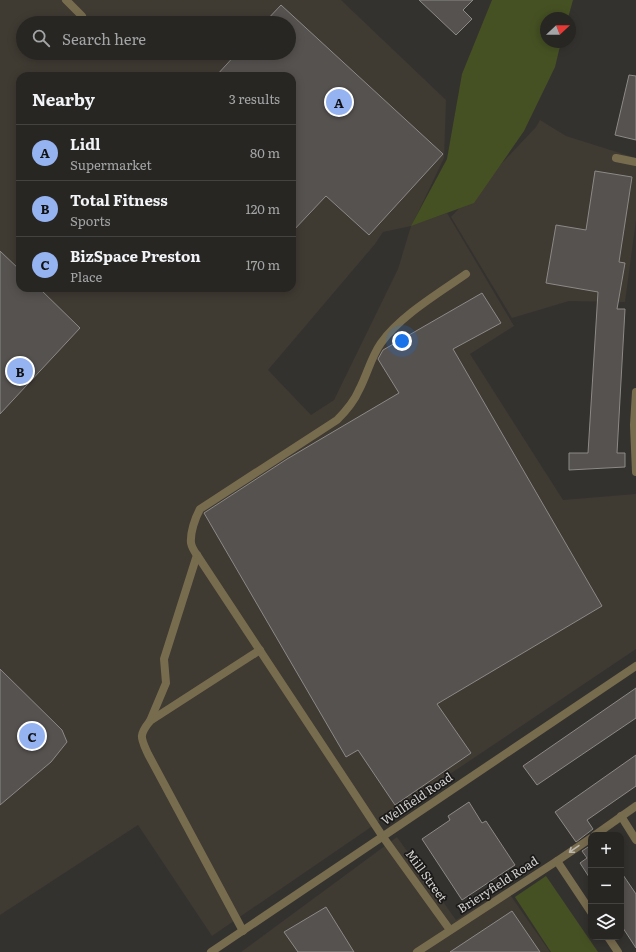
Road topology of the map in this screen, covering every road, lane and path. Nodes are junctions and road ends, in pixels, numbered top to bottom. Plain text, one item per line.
1 (66, 0) edge
2 (82, 16) dead end
3 (616, 158) dead end
4 (636, 162) edge
5 (466, 274) dead end
6 (636, 392) edge
7 (636, 472) edge
8 (197, 555) junction
9 (260, 650) junction
10 (636, 666) edge
11 (150, 721) junction
12 (636, 806) edge
13 (621, 816) junction
14 (599, 832) edge
15 (383, 837) junction
16 (588, 840) edge
17 (636, 840) edge
18 (558, 861) junction
19 (588, 907) edge
20 (450, 930) junction
21 (243, 931) junction
22 (610, 940) edge
23 (212, 952) edge
24 (417, 952) edge
25 (618, 952) edge

1 - 2 street
3 - 4 street
5 - 8 street
6 - 7 street
8 - 9 street, Mill Street
8 - 11 street
9 - 11 street
9 - 15 street, Mill Street
10 - 15 street, Wellfield Road
11 - 21 street
12 - 13 street
13 - 14 street
13 - 17 street
15 - 20 street, Mill Street
15 - 21 street, Wellfield Road
16 -> 18 street, Brieryfield Road
18 - 19 street
18 - 20 street, Brieryfield Road
20 - 24 street, Brieryfield Road
21 - 23 street, Wellfield Road
22 - 25 street

